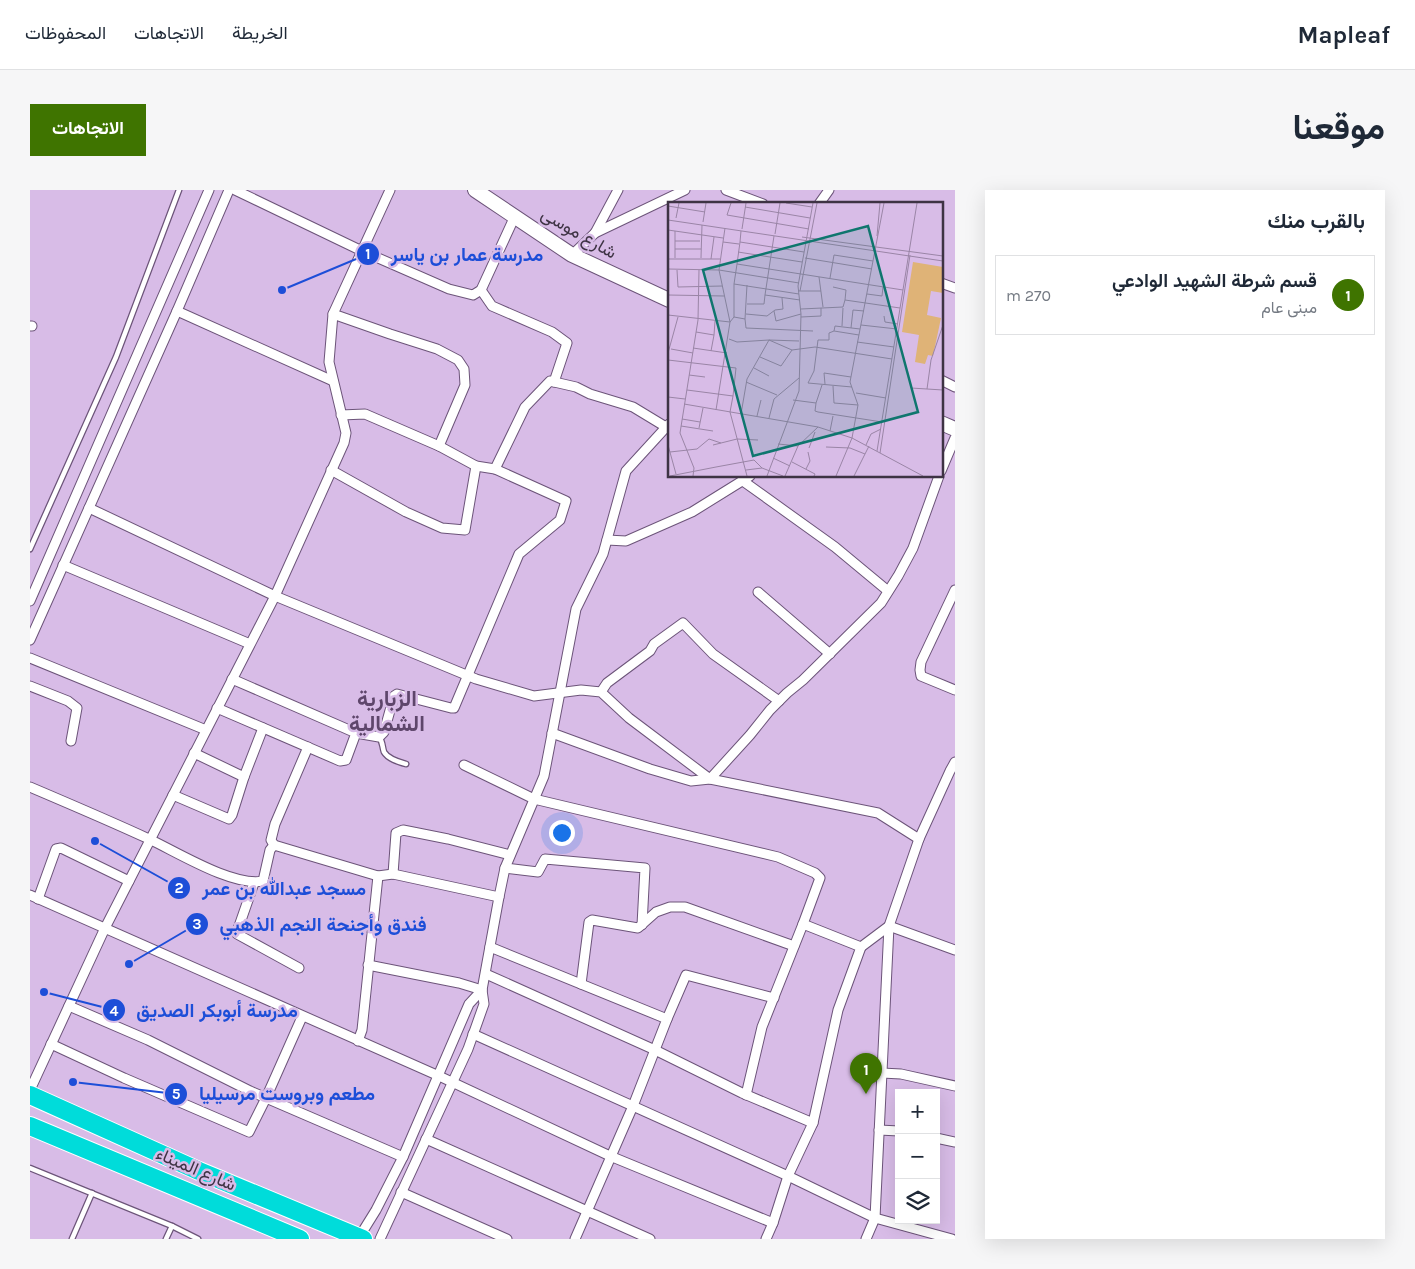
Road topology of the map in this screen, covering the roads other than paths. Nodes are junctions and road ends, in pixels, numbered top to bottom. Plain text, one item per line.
1 (179, 190) edge
2 (209, 190) edge
3 (230, 190) edge
4 (235, 190) edge
5 (390, 190) edge
6 (475, 190) edge
7 (618, 190) edge
8 (685, 190) edge
9 (726, 190) edge
10 (829, 190) edge
11 (758, 202) edge
12 (820, 202) edge
13 (515, 216) junction
14 (594, 233) junction
15 (362, 252) junction
16 (572, 255) junction
17 (942, 283) edge
18 (955, 288) edge
19 (481, 290) junction
20 (668, 300) edge
21 (177, 311) junction
22 (333, 314) junction
23 (942, 380) edge
24 (333, 381) junction
25 (554, 382) junction
26 (955, 387) edge
27 (341, 415) junction
28 (942, 423) edge
29 (668, 426) edge
30 (955, 429) edge
31 (955, 438) edge
32 (439, 446) junction
33 (476, 466) junction
34 (494, 469) junction
35 (942, 469) edge
36 (331, 470) junction
37 (938, 478) edge
38 (746, 479) edge
39 (89, 508) junction
40 (607, 540) junction
41 (30, 549) edge
42 (63, 566) junction
43 (955, 590) edge
44 (888, 591) junction
45 (758, 592) dead end
46 (274, 596) junction
47 (30, 601) edge
48 (30, 640) edge
49 (250, 644) junction
50 (830, 654) junction
51 (30, 658) edge
52 (468, 675) junction
53 (232, 679) junction
54 (30, 686) edge
55 (955, 690) edge
56 (600, 692) junction
57 (560, 693) junction
58 (779, 701) junction
59 (217, 708) junction
60 (263, 728) junction
61 (206, 730) junction
62 (356, 733) junction
63 (552, 733) junction
64 (379, 737) junction
65 (71, 741) dead end
66 (308, 747) junction
67 (194, 753) junction
68 (955, 762) edge
69 (406, 764) dead end
70 (464, 765) dead end
71 (952, 772) edge
72 (244, 776) junction
73 (710, 779) junction
74 (30, 787) edge
75 (173, 795) junction
76 (534, 800) junction
77 (150, 839) junction
78 (919, 839) junction
79 (274, 845) junction
80 (510, 855) junction
81 (506, 868) junction
82 (393, 874) junction
83 (378, 876) junction
84 (129, 881) junction
85 (254, 883) junction
86 (34, 897) edge
87 (499, 897) junction
88 (802, 924) junction
89 (642, 925) junction
90 (889, 926) junction
91 (105, 928) junction
92 (794, 946) junction
93 (490, 947) junction
94 (861, 948) junction
95 (955, 950) edge
96 (368, 965) junction
97 (299, 968) dead end
98 (486, 974) junction
99 (581, 984) junction
100 (482, 990) junction
101 (774, 998) junction
102 (69, 1006) junction
103 (302, 1017) junction
104 (667, 1019) junction
105 (473, 1034) junction
106 (358, 1041) junction
107 (52, 1044) junction
108 (656, 1050) junction
109 (882, 1073) junction
110 (438, 1076) junction
111 (452, 1083) junction
112 (955, 1086) edge
113 (30, 1090) edge
114 (30, 1095) edge
115 (746, 1095) junction
116 (266, 1098) junction
117 (632, 1106) junction
118 (813, 1123) junction
119 (30, 1126) edge
120 (879, 1130) junction
121 (895, 1132) edge
122 (426, 1139) junction
123 (940, 1139) edge
124 (955, 1142) edge
125 (610, 1156) junction
126 (403, 1157) junction
127 (30, 1168) edge
128 (788, 1176) junction
129 (401, 1192) junction
130 (92, 1193) junction
131 (587, 1211) junction
132 (875, 1218) junction
133 (773, 1223) junction
134 (172, 1226) junction
135 (360, 1238) edge
136 (72, 1239) edge
137 (166, 1239) edge
138 (198, 1239) edge
139 (300, 1239) edge
140 (380, 1239) edge
141 (507, 1239) edge
142 (575, 1239) edge
143 (650, 1239) edge
144 (766, 1239) edge
145 (866, 1239) edge
146 (952, 1239) edge

1 - 41 lane
2 - 47 street
3 - 21 street
4 - 15 street
5 - 15 street
6 - 13 street, شارع موسى
7 - 14 street
8 - 14 street
9 - 11 street
10 - 12 street
13 - 16 street, شارع موسى
13 - 19 street
14 - 16 street
15 - 19 street
15 - 22 street
16 - 20 street, شارع موسى
17 - 18 street
19 - 25 street
21 - 24 street
21 - 39 street
22 - 24 street
22 - 32 street
23 - 26 street
24 - 27 street
25 - 29 street
25 - 34 street
27 - 32 street
27 - 36 street
28 - 30 street
29 - 40 street
31 - 35 street
32 - 33 street
33 - 34 street
33 - 36 street
34 - 52 street
36 - 46 street
37 - 44 street
38 - 40 street
38 - 44 street
39 - 42 street
39 - 46 street
40 - 57 street
42 - 48 street
42 - 49 street
43 - 55 street
44 - 50 street
45 - 50 street
46 - 49 street
46 - 52 street
49 - 53 street
50 - 58 street
51 - 61 street
52 - 57 street
52 - 64 street
53 - 59 street
53 - 62 street
54 - 65 street
56 - 57 street
56 - 58 street
56 - 73 street
57 - 63 street
58 - 73 street
59 - 60 street
59 - 61 street
60 - 66 street
60 - 72 street
61 - 67 street
62 - 64 street
62 - 66 street
63 - 73 street
63 - 76 street
64 - 69 lane
66 - 79 street
67 - 72 street
67 - 75 street
68 - 71 street
70 - 76 street
71 - 78 street
72 - 75 street
73 - 78 street
74 - 77 street
75 - 77 street
76 - 80 street
76 - 88 street
77 - 84 street
77 - 85 street
78 - 90 street
79 - 83 street
79 - 85 street
80 - 81 street
80 - 82 street
81 - 87 street
81 - 89 street
82 - 83 street
82 - 87 street
83 - 96 street
84 - 86 street
84 - 91 street
85 - 97 street
86 - 91 street
87 - 93 street
88 - 92 street
88 - 94 street
89 - 92 street
89 - 99 street
90 - 94 street
90 - 95 street
90 - 109 street
91 - 102 street
91 - 103 street
92 - 101 street
93 - 98 street
93 - 99 street
94 - 118 street
96 - 100 street
96 - 106 street
98 - 100 street
98 - 108 street
99 - 104 street
100 - 105 street
100 - 110 street
101 - 104 street
101 - 115 street
102 - 107 street
102 - 116 street
103 - 106 street
103 - 116 street
104 - 108 street
105 - 111 street
105 - 117 street
106 - 110 street
107 - 113 street
107 - 116 street
108 - 115 street
108 - 117 street
109 - 112 street
109 - 120 street
110 - 111 street
110 - 126 street
111 - 122 street
111 - 125 street
114 - 135 highway, شارع الميناء
115 - 118 street
116 - 126 street
117 - 125 street
117 - 128 street
118 - 128 street
119 - 139 highway, شارع الميناء
120 - 121 street
120 - 132 street
122 - 129 street
122 - 131 street
123 - 124 street
125 - 131 street
125 - 133 street
126 - 135 street
127 - 130 lane
128 - 132 street
128 - 133 street
129 - 140 street
129 - 141 street
130 - 134 lane
130 - 136 lane
131 - 142 street
131 - 143 street
132 - 145 street
132 - 146 street
133 - 144 street
134 - 137 lane
134 - 138 lane

